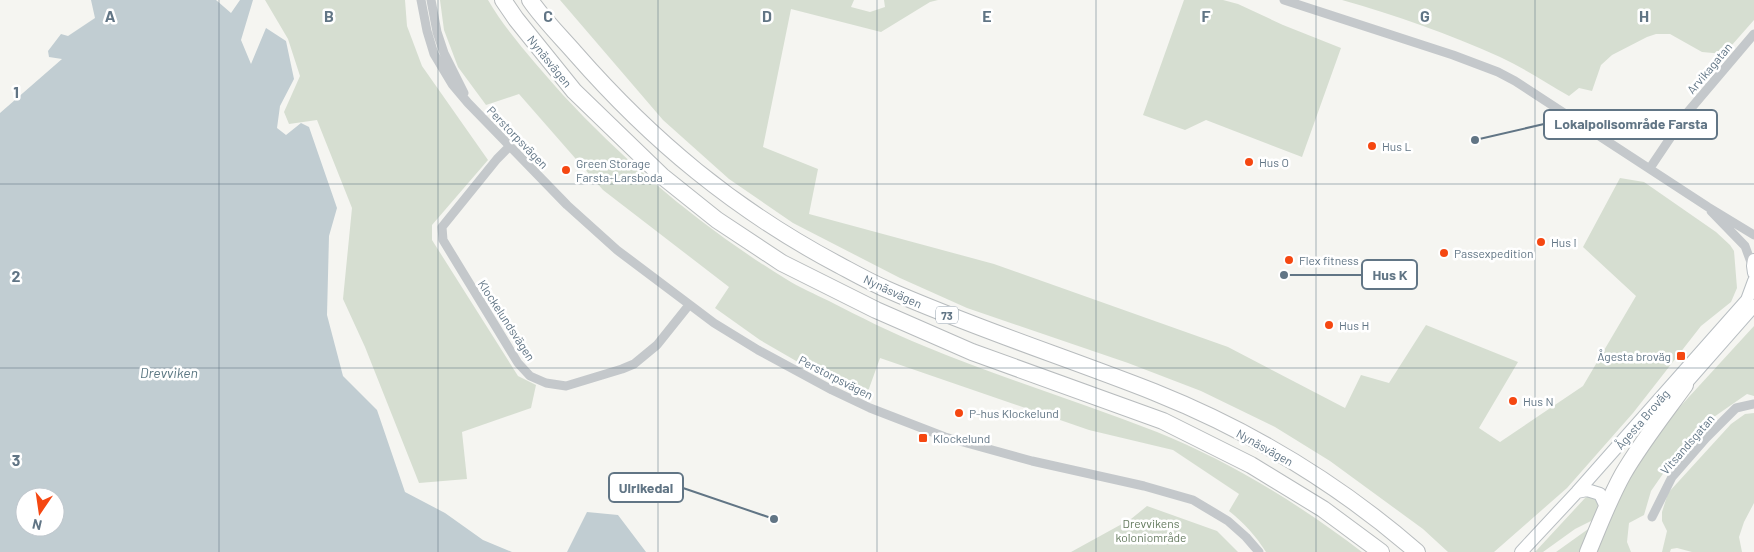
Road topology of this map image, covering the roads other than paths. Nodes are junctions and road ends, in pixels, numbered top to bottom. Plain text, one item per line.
1 (421, 0) edge
2 (431, 0) edge
3 (503, 0) edge
4 (530, 0) edge
5 (1284, 0) edge
6 (1754, 34) edge
7 (468, 103) junction
8 (510, 146) junction
9 (1650, 168) junction
10 (1708, 207) junction
11 (1754, 234) edge
12 (1754, 267) edge
13 (1754, 281) edge
14 (689, 305) junction
15 (1754, 306) edge
16 (1685, 385) junction
17 (1754, 404) edge
18 (1582, 491) junction
19 (1605, 510) junction
20 (1652, 517) dead end
21 (1259, 552) edge
22 (1380, 552) edge
23 (1417, 552) edge
24 (1522, 552) edge
25 (1531, 552) edge
26 (1588, 552) edge

1 - 7 street, Perstorpsvägen
2 - 7 street, Perstorpsvägen
3 - 22 highway, Nynäsvägen / 73
4 - 23 highway, Nynäsvägen / 73
5 - 9 street
6 - 9 street, Arvikagatan
7 - 8 street, Perstorpsvägen
8 - 14 street, Perstorpsvägen
8 - 14 street, Klockelundsvägen
9 - 10 street
10 - 11 street
10 - 12 street
13 - 18 main road, Ågesta Broväg
14 - 21 street, Perstorpsvägen
15 - 16 main road, Ågesta Broväg
16 - 18 main road, Ågesta Broväg
16 - 19 highway
17 - 20 street, Vitsandsgatan
18 - 19 main road
18 - 24 main road, Ågesta Broväg
18 - 25 main road, Ågesta Broväg
19 - 26 highway

